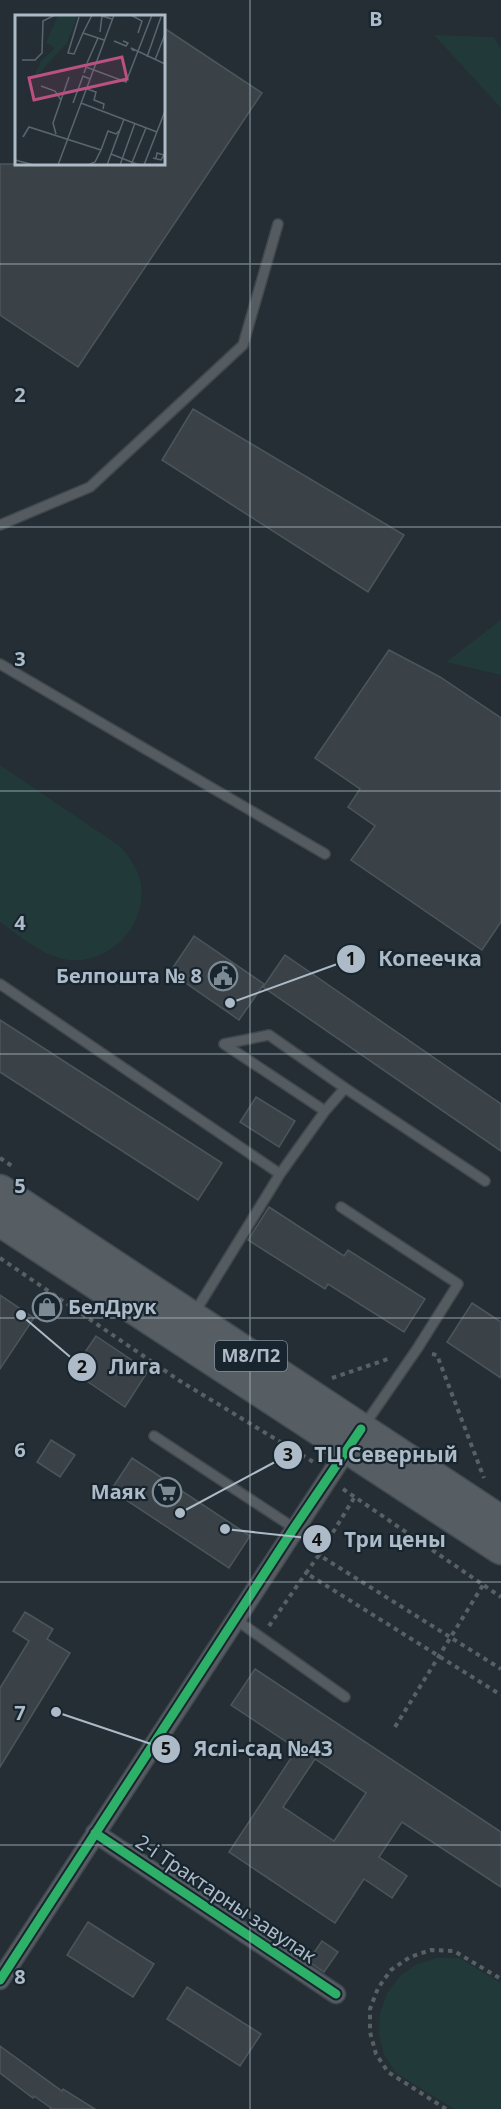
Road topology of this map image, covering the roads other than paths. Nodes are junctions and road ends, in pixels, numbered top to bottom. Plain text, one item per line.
1 (278, 224) dead end
2 (0, 525) edge
3 (0, 664) edge
4 (325, 854) dead end
5 (0, 984) edge
6 (345, 1088) junction
7 (325, 1111) junction
8 (280, 1174) junction
9 (485, 1181) dead end
10 (0, 1190) edge
11 (341, 1207) dead end
12 (0, 1221) edge
13 (192, 1317) junction
14 (154, 1436) dead end
15 (354, 1438) junction
16 (501, 1521) edge
17 (294, 1528) junction
18 (501, 1550) edge
19 (235, 1619) junction
20 (345, 1697) dead end
21 (96, 1833) junction
22 (0, 1980) edge
23 (336, 1994) dead end

1 - 2 lane
3 - 4 lane
5 - 8 lane
6 - 7 lane
6 - 7 lane
6 - 9 lane
7 - 8 lane
8 - 13 lane
10 - 13 main road, М8/П2
11 - 15 lane
12 - 15 main road, М8/П2
13 - 15 main road, М8/П2
14 - 17 lane
15 - 16 main road, М8/П2
15 - 17 street
15 - 18 main road, М8/П2
17 - 19 street
19 - 20 lane
19 - 21 street
21 - 22 street
21 - 23 street, 2-і Трактарны завулак

